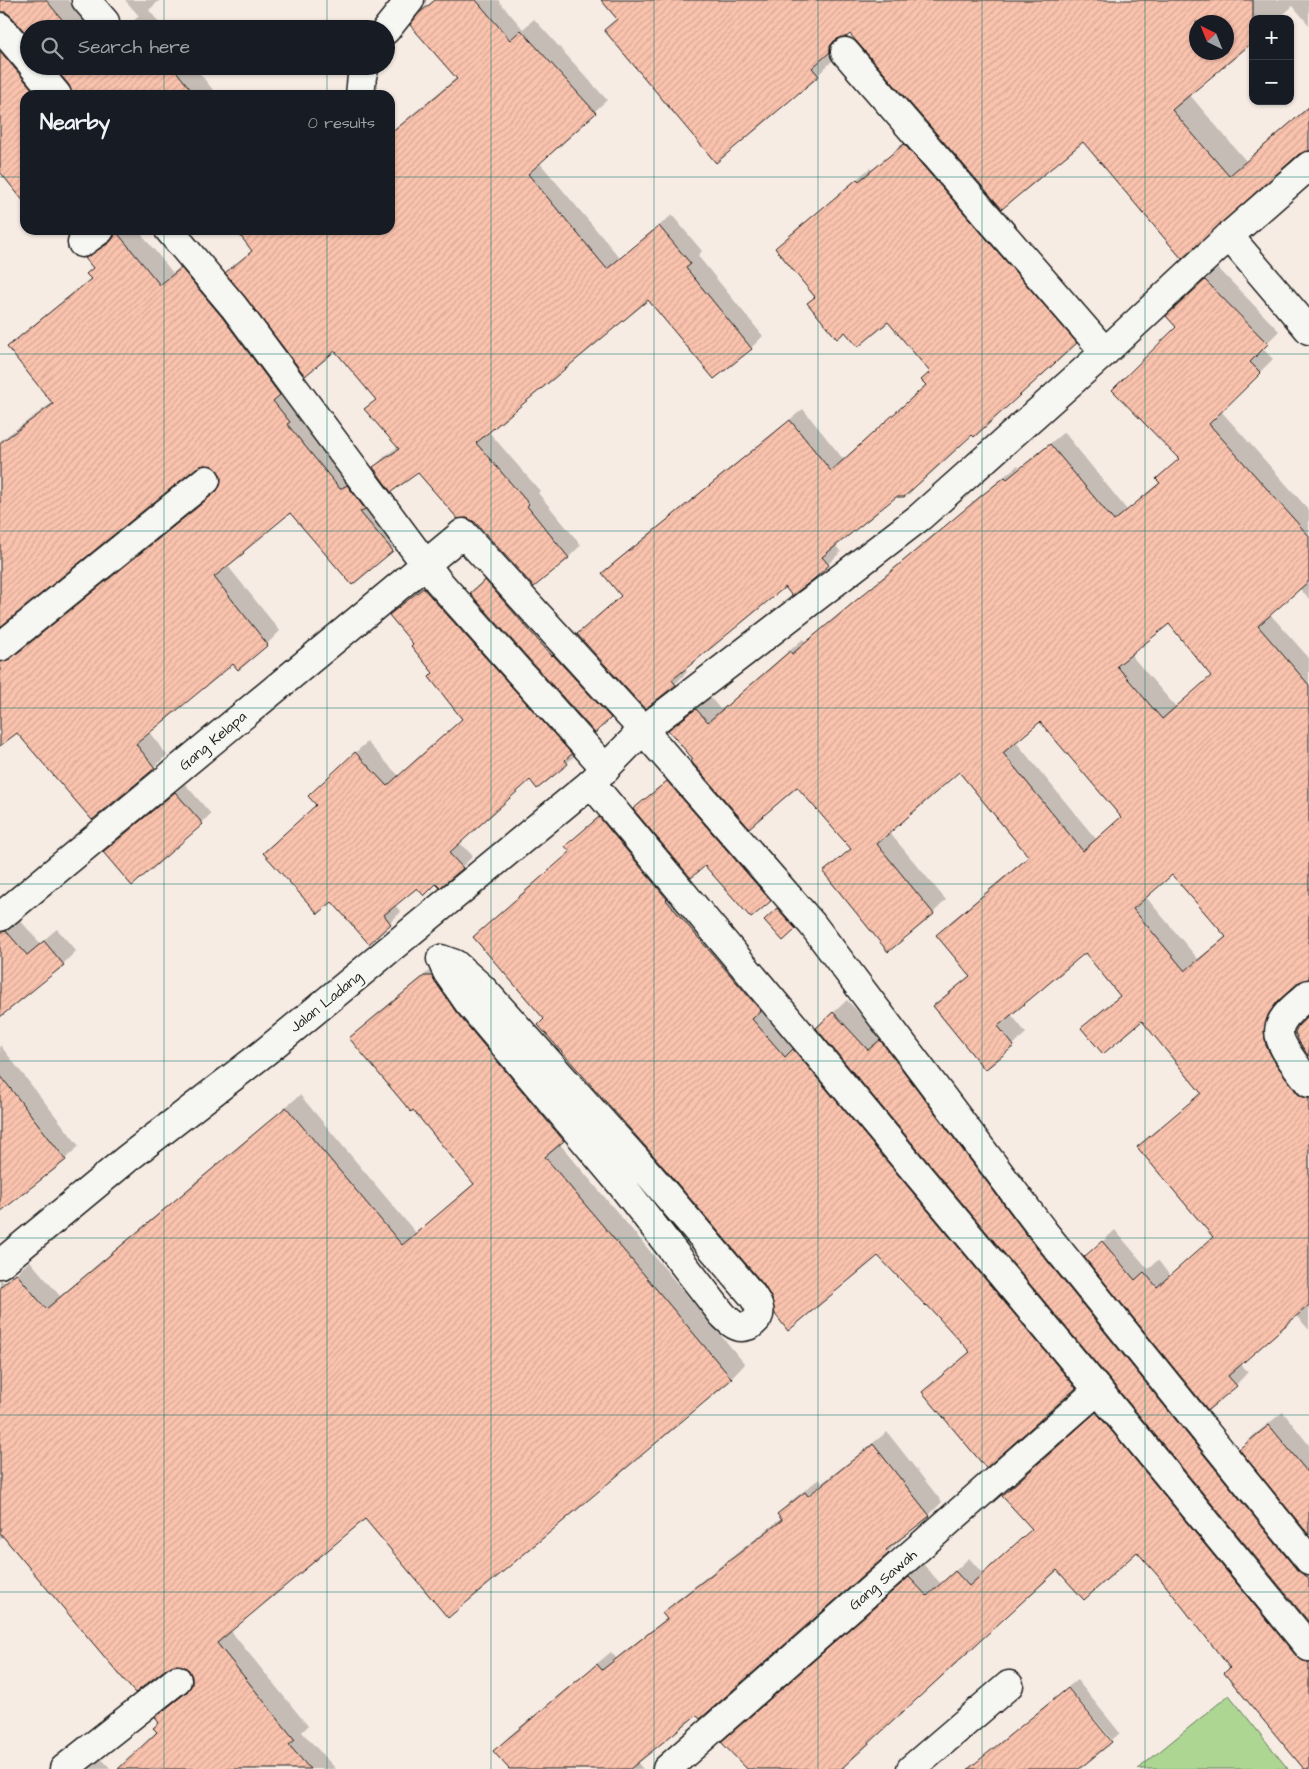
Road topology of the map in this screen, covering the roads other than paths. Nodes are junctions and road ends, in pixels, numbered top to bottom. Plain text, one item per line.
1 (86, 0) edge
2 (410, 0) edge
3 (102, 20) edge
4 (394, 20) edge
5 (0, 27) edge
6 (20, 50) edge
7 (845, 52) dead end
8 (41, 75) edge
9 (362, 75) edge
10 (53, 90) edge
11 (361, 90) edge
12 (1309, 166) edge
13 (173, 235) edge
14 (1229, 236) junction
15 (1309, 330) edge
16 (1105, 352) junction
17 (206, 480) dead end
18 (425, 564) junction
19 (0, 647) edge
20 (643, 730) junction
21 (599, 776) junction
22 (0, 918) edge
23 (413, 930) junction
24 (441, 958) junction
25 (1309, 994) edge
26 (1309, 1083) edge
27 (641, 1165) junction
28 (621, 1184) junction
29 (710, 1246) junction
30 (0, 1264) edge
31 (687, 1269) junction
32 (1098, 1390) junction
33 (1309, 1560) edge
34 (1309, 1647) edge
35 (177, 1680) dead end
36 (1009, 1685) dead end
37 (64, 1769) edge
38 (668, 1769) edge
39 (911, 1769) edge

1 - 3 street
2 - 4 street
5 - 6 street
7 - 16 street
8 - 10 street
9 - 11 street
12 - 14 street, Jalan Ladang
13 - 18 street
14 - 15 street
14 - 16 street, Jalan Ladang
16 - 20 street, Jalan Ladang
17 - 19 street
18 - 20 street, Gang Kelapa
18 - 21 street
18 - 22 street, Gang Kelapa
20 - 21 street, Jalan Ladang
20 - 33 street
21 - 23 street, Jalan Ladang
21 - 32 street
23 - 24 street
23 - 30 street, Jalan Ladang
24 - 27 street
24 - 28 street
25 - 26 street
27 - 28 street
27 - 29 street
28 - 31 street
29 - 31 street
29 - 31 street
32 - 34 street
32 - 38 street, Gang Sawah
35 - 37 street
36 - 39 street

